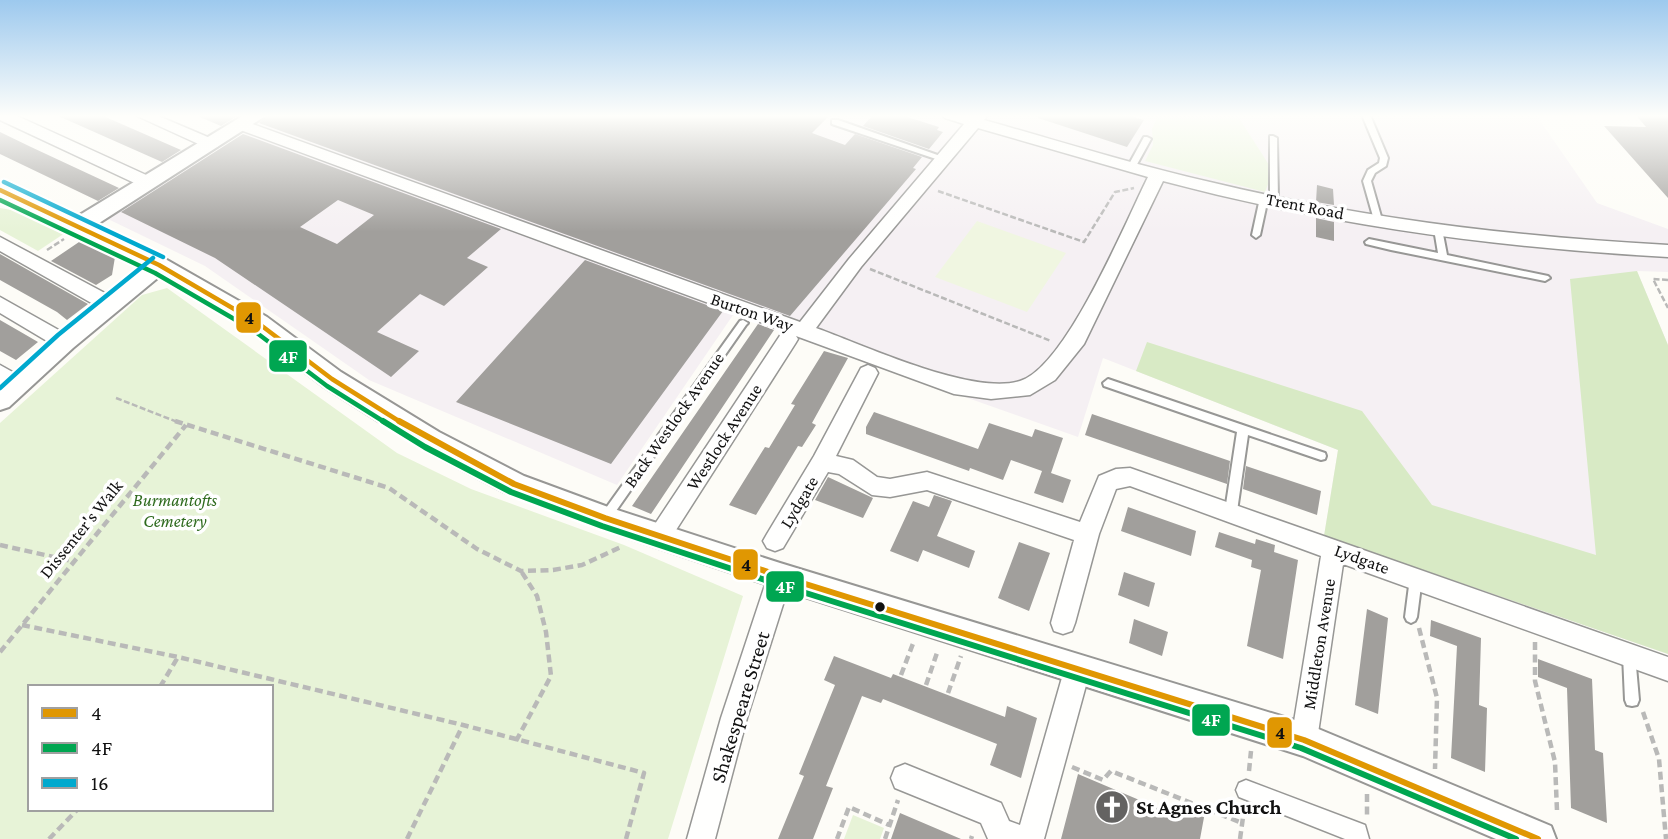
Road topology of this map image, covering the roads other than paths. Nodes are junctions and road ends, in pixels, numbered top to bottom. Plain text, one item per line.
1 (87, 154) edge
2 (195, 154) edge
3 (338, 154) edge
4 (931, 154) edge
5 (945, 154) edge
6 (1094, 154) edge
7 (1139, 154) edge
8 (1272, 154) edge
9 (1382, 154) edge
10 (942, 158) junction
11 (1132, 166) junction
12 (1158, 174) junction
13 (149, 183) junction
14 (0, 190) edge
15 (1269, 199) junction
16 (1378, 220) junction
17 (76, 229) junction
18 (1438, 229) junction
19 (1256, 235) dead end
20 (1369, 242) dead end
21 (0, 243) edge
22 (1668, 251) edge
23 (1443, 258) junction
24 (159, 265) junction
25 (1545, 278) dead end
26 (0, 304) edge
27 (109, 304) junction
28 (743, 323) dead end
29 (796, 334) junction
30 (64, 342) junction
31 (868, 373) dead end
32 (1108, 383) dead end
33 (6, 385) edge
34 (1243, 430) junction
35 (1321, 456) dead end
36 (822, 462) junction
37 (1231, 511) junction
38 (605, 518) junction
39 (661, 534) junction
40 (1087, 534) junction
41 (775, 541) dead end
42 (1334, 548) junction
43 (780, 576) junction
44 (1416, 578) junction
45 (1411, 617) road end
46 (1063, 623) dead end
47 (1629, 655) junction
48 (1078, 667) junction
49 (1668, 669) edge
50 (1632, 701) road end
51 (1304, 740) junction
52 (905, 778) road end
53 (1246, 790) dead end
54 (1357, 836) edge
55 (701, 839) edge
56 (1019, 839) edge
57 (1030, 839) edge
58 (1538, 839) edge

1 - 13 street
2 - 13 street
3 - 29 street, Burton Way
4 - 10 lane
5 - 10 street, Westlock Avenue
6 - 11 street, Trent Road
7 - 11 lane
8 - 15 lane
9 - 16 lane
10 - 29 street, Westlock Avenue
11 - 12 street, Trent Road
12 - 15 street, Trent Road
12 - 29 street, Burton Way
13 - 17 street
14 - 17 street
15 - 16 street, Trent Road
15 - 19 lane
16 - 18 street, Trent Road
17 - 24 street
18 - 22 street, Trent Road
18 - 23 lane
20 - 23 lane
21 - 27 street
23 - 25 lane
24 - 27 street
24 - 38 street
26 - 30 street
27 - 30 street
28 - 38 lane, Back Westlock Avenue
29 - 39 street, Westlock Avenue
30 - 33 street
31 - 36 street, Lydgate
32 - 34 lane
34 - 35 lane
34 - 37 lane
36 - 40 street, Lydgate
36 - 41 street, Lydgate
37 - 40 street, Lydgate
37 - 42 street, Lydgate
38 - 39 street
39 - 43 street
40 - 46 street, Lydgate
42 - 44 street, Lydgate
42 - 51 street, Middleton Avenue
43 - 48 street
43 - 55 street, Shakespeare Street
44 - 45 lane
44 - 47 street, Lydgate
47 - 49 street, Lydgate
47 - 50 lane
48 - 51 street
48 - 57 street
51 - 58 street
52 - 56 street
53 - 54 street

